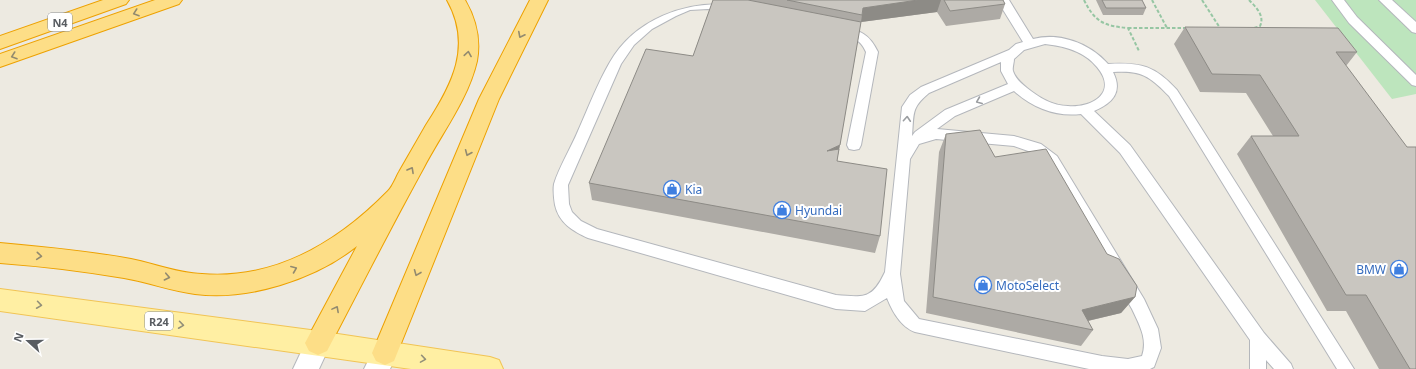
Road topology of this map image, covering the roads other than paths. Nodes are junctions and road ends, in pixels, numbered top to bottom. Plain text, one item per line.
1 (120, 0) edge
2 (173, 0) edge
3 (456, 0) edge
4 (539, 0) edge
5 (1003, 0) edge
6 (1338, 0) edge
7 (1385, 0) edge
8 (745, 12) edge
9 (828, 28) edge
10 (1416, 29) edge
11 (1029, 42) junction
12 (0, 43) edge
13 (1009, 54) junction
14 (0, 61) edge
15 (1106, 68) junction
16 (1416, 82) edge
17 (1015, 86) junction
18 (1085, 110) junction
19 (914, 140) junction
20 (854, 145) dead end
21 (904, 158) junction
22 (396, 197) junction
23 (0, 252) edge
24 (893, 272) junction
25 (0, 300) edge
26 (1258, 338) junction
27 (318, 343) junction
28 (381, 361) edge
29 (306, 369) edge
30 (490, 369) edge
31 (1258, 369) edge
32 (1285, 369) edge
33 (1346, 369) edge

1 - 12 highway, N4
2 -> 14 highway
22 -> 3 highway
4 -> 28 highway
5 - 11 lane
6 - 16 lane
7 - 10 lane
8 - 24 lane
9 - 20 lane
11 - 13 lane
11 - 15 lane
13 - 17 lane
21 -> 13 lane
15 - 18 lane
15 - 33 lane
17 - 18 lane
17 -> 19 lane
18 - 26 lane
19 - 21 lane
19 - 24 lane
21 - 24 lane
23 -> 22 highway
27 -> 22 highway
25 -> 27 main road, R24
26 - 31 lane
26 - 32 lane
27 - 28 main road, R24
27 - 29 street
28 -> 30 main road, R24

